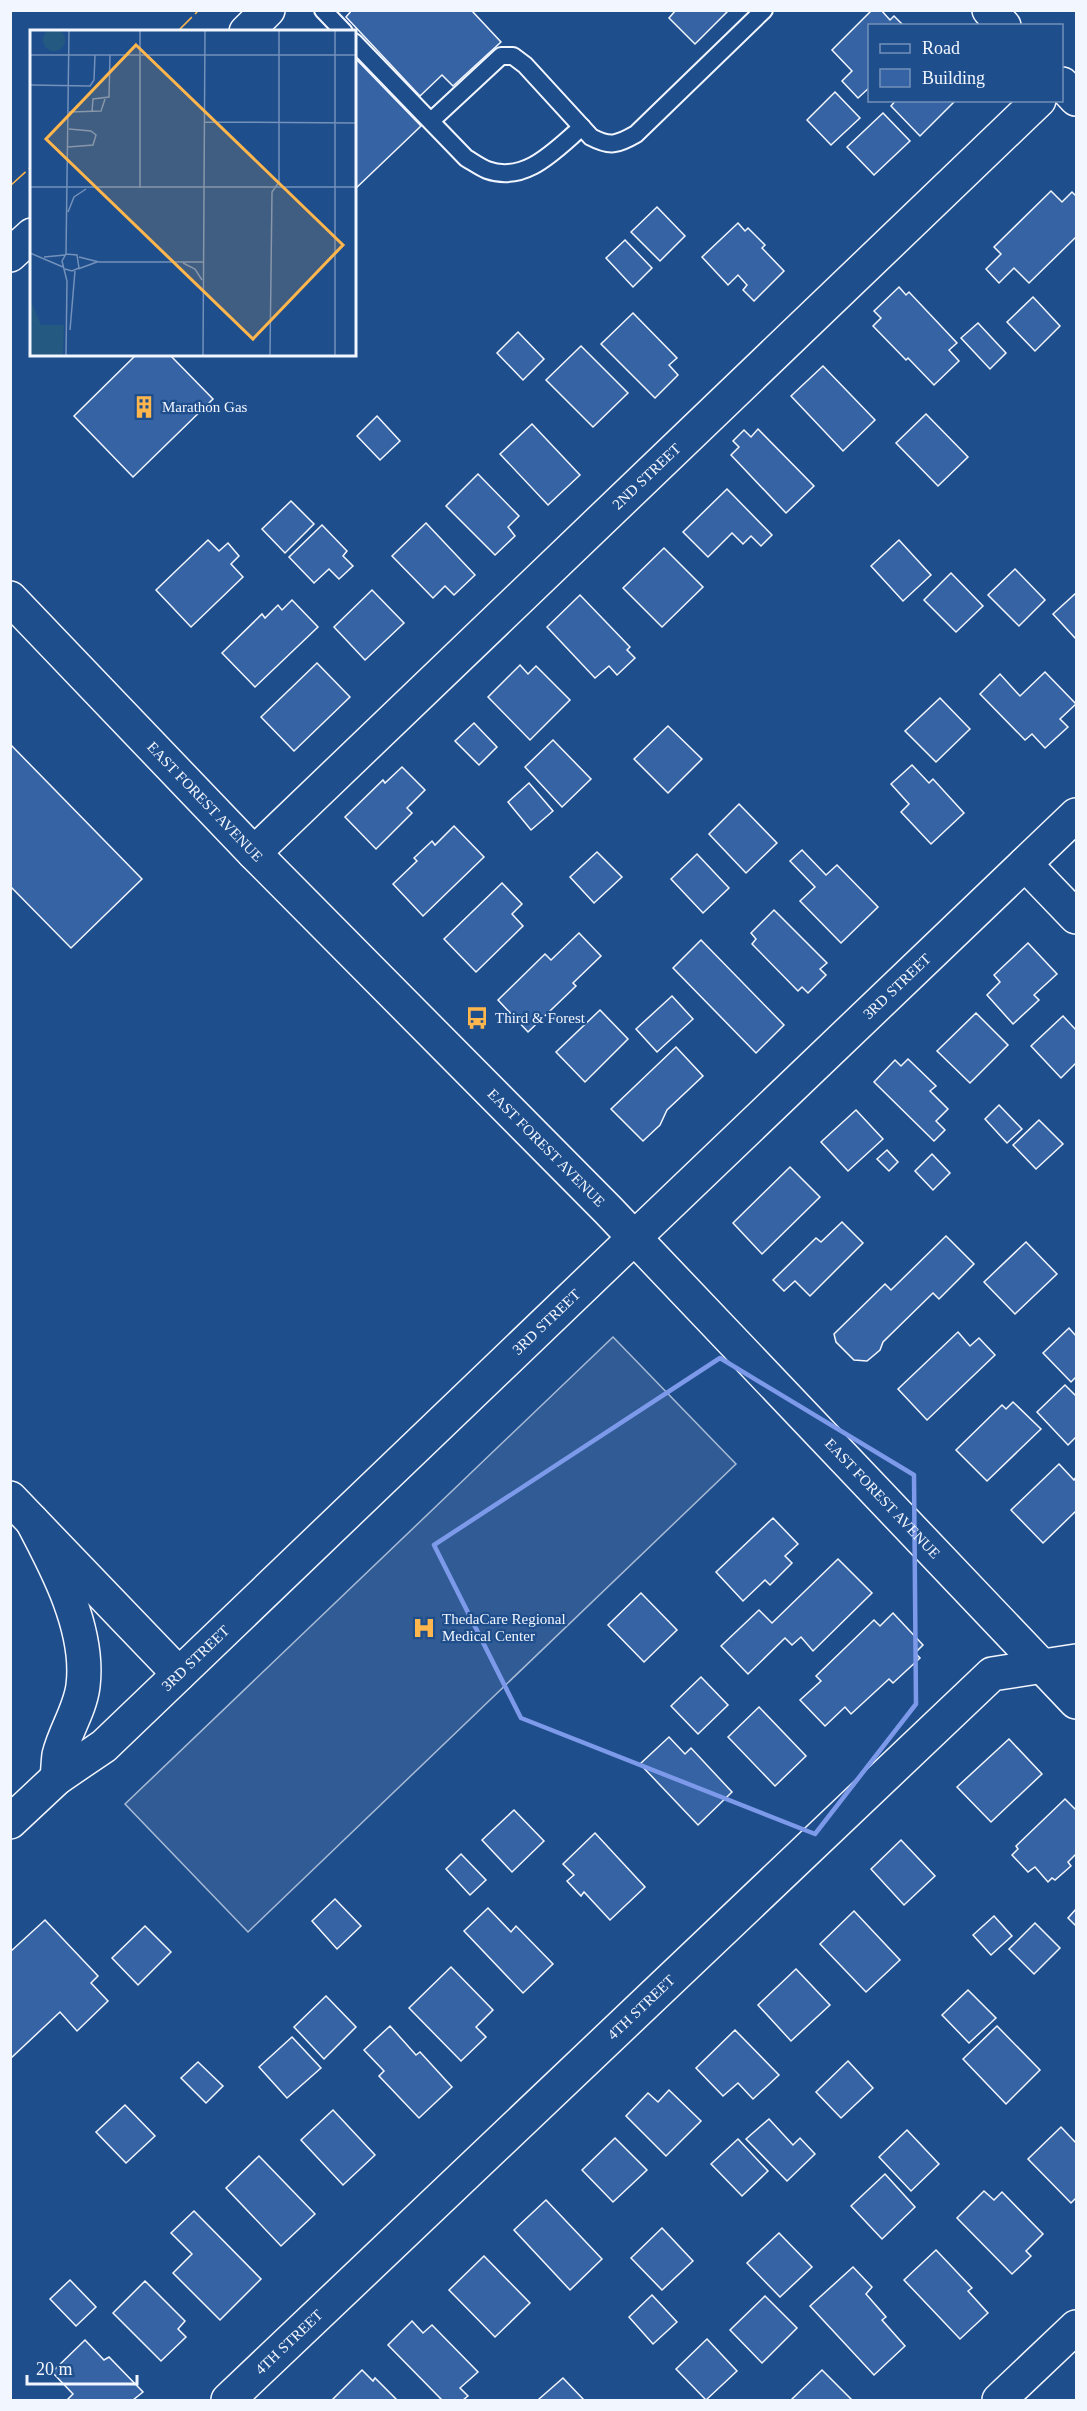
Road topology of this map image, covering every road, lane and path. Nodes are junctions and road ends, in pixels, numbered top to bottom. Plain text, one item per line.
1 (268, 10) edge
2 (323, 10) edge
3 (764, 10) edge
4 (989, 10) edge
5 (1002, 24) edge
6 (248, 30) edge
7 (342, 30) edge
8 (356, 44) edge
9 (1077, 63) edge
10 (1063, 78) edge
11 (1063, 85) edge
12 (1077, 99) edge
13 (1038, 102) edge
14 (432, 121) junction
15 (586, 132) junction
16 (30, 237) edge
17 (10, 255) edge
18 (10, 598) edge
19 (1077, 815) edge
20 (254, 853) junction
21 (1025, 864) junction
22 (1077, 916) edge
23 (634, 1238) junction
24 (21, 1510) edge
25 (1077, 1661) edge
26 (1041, 1665) junction
27 (179, 1674) junction
28 (1077, 1702) edge
29 (57, 1778) junction
30 (10, 1822) edge
31 (1077, 2326) edge
32 (228, 2400) edge
33 (999, 2400) edge

1 - 6 street
2 - 7 lane
3 - 15 lane
4 - 5 street
8 - 14 lane
9 - 10 street
11 - 12 street
13 - 20 street, 2ND STREET
14 - 15 lane
14 - 15 lane
16 - 17 street
18 - 20 street, EAST FOREST AVENUE
19 - 21 street, 3RD STREET
20 - 23 street, EAST FOREST AVENUE
21 - 22 street
21 - 23 street, 3RD STREET
23 - 26 street, EAST FOREST AVENUE
23 - 27 street, 3RD STREET
24 - 27 street
24 - 29 street
25 - 26 street, 4TH STREET
26 - 28 street, EAST FOREST AVENUE
26 - 32 street, 4TH STREET
27 - 29 street, 3RD STREET
29 - 30 street, 3RD STREET
31 - 33 street

